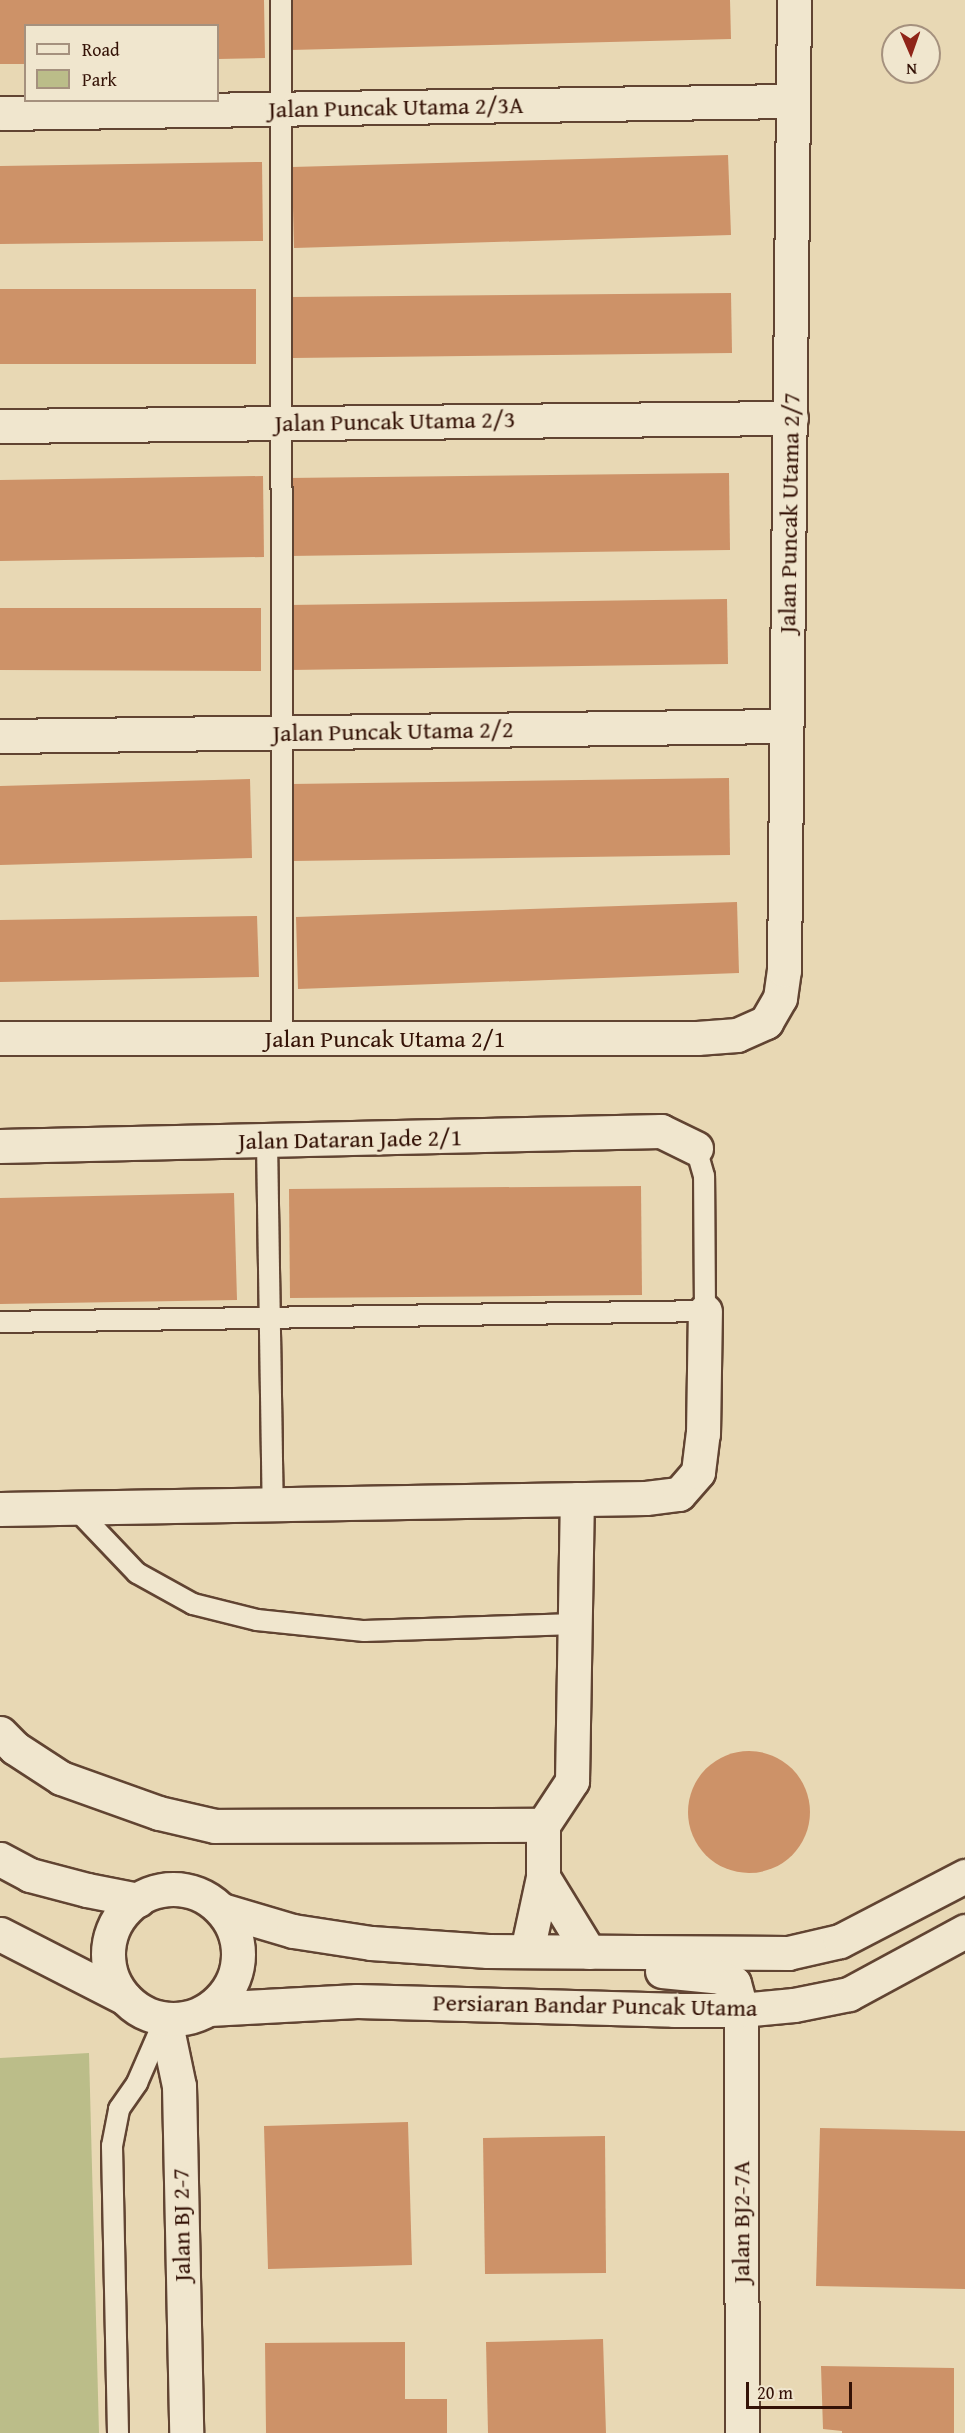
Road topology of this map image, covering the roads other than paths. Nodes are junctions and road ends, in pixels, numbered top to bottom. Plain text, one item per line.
1 (281, 0) edge
2 (794, 0) edge
3 (792, 101) junction
4 (281, 109) junction
5 (0, 113) edge
6 (790, 418) junction
7 (281, 422) junction
8 (0, 426) edge
9 (786, 726) junction
10 (282, 732) junction
11 (0, 736) edge
12 (766, 1022) joint
13 (0, 1038) edge
14 (282, 1039) junction
15 (267, 1141) junction
16 (0, 1146) edge
17 (696, 1148) joint
18 (705, 1311) junction
19 (270, 1318) junction
20 (0, 1322) edge
21 (577, 1499) junction
22 (273, 1504) junction
23 (75, 1508) junction
24 (0, 1509) edge
25 (575, 1624) junction
26 (0, 1733) edge
27 (543, 1825) junction
28 (0, 1859) edge
29 (965, 1876) edge
30 (543, 1877) junction
31 (138, 1900) junction
32 (222, 1910) junction
33 (965, 1931) edge
34 (0, 1934) edge
35 (488, 1951) junction
36 (527, 1951) junction
37 (589, 1952) junction
38 (125, 1998) junction
39 (208, 2009) junction
40 (741, 2010) junction
41 (165, 2019) junction
42 (118, 2433) edge
43 (186, 2433) edge
44 (742, 2433) edge

1 - 4 lane
2 - 3 street, Jalan Puncak Utama 2/7
3 - 4 street, Jalan Puncak Utama 2/3A
3 - 6 street, Jalan Puncak Utama 2/7
4 - 5 street, Jalan Puncak Utama 2/3A
4 - 7 lane
6 - 7 street, Jalan Puncak Utama 2/3
6 - 9 street, Jalan Puncak Utama 2/7
7 - 8 street, Jalan Puncak Utama 2/3
7 - 10 lane
9 - 10 street, Jalan Puncak Utama 2/2
9 - 12 street, Jalan Puncak Utama 2/7
10 - 11 street, Jalan Puncak Utama 2/2
10 - 14 lane
12 - 14 street, Jalan Puncak Utama 2/1
13 - 14 street, Jalan Puncak Utama 2/1
15 - 16 street, Jalan Dataran Jade 2/1
15 - 17 street, Jalan Dataran Jade 2/1
15 - 19 lane
17 - 18 lane
18 - 19 lane
18 - 21 street
19 - 20 lane
19 - 22 lane
21 - 22 street
21 - 25 street
22 - 23 street
23 - 24 street
23 - 25 lane
25 - 27 street
26 - 27 street
27 - 30 street
28 - 31 street
29 - 37 street
30 - 36 street
30 - 37 street
31 - 32 street
31 - 38 street
32 - 35 street
32 - 39 street
33 - 40 street, Persiaran Bandar Puncak Utama
34 - 38 street
35 - 36 street
35 - 40 street, Jalan BJ2-7A
36 - 37 street
38 - 41 street
39 - 40 street, Persiaran Bandar Puncak Utama
39 - 41 street
40 - 44 street, Jalan BJ2-7A
41 - 42 lane
41 - 43 street, Jalan BJ 2-7

